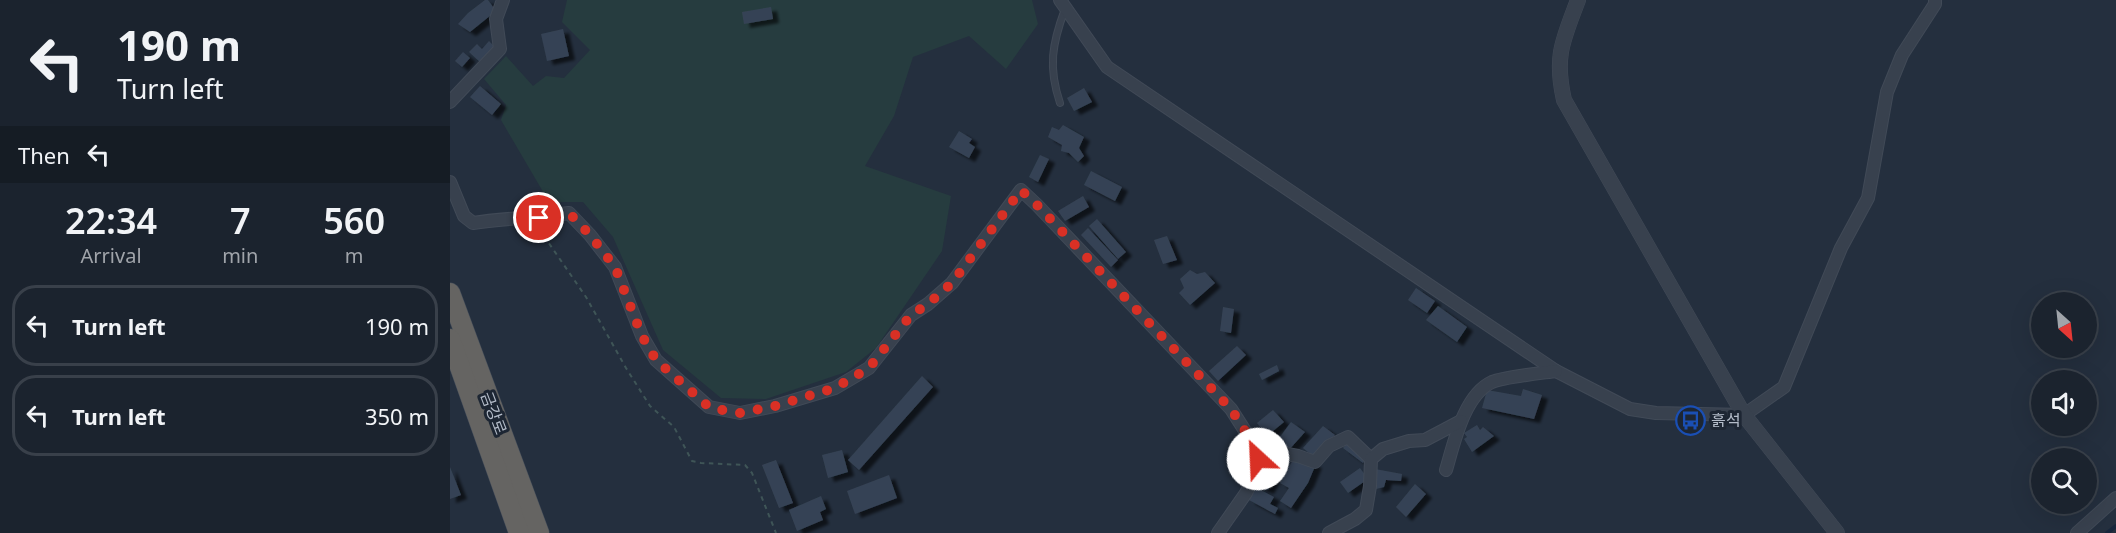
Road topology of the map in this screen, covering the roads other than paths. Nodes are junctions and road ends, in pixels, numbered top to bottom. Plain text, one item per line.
1 (503, 0) edge
2 (1578, 0) edge
3 (1935, 0) edge
4 (1062, 4) edge
5 (450, 102) edge
6 (1060, 103) dead end
7 (450, 182) edge
8 (450, 293) edge
9 (450, 339) edge
10 (1557, 371) junction
11 (1744, 415) junction
12 (1461, 421) junction
13 (1258, 459) junction
14 (1371, 459) junction
15 (1446, 470) dead end
16 (2116, 498) edge
17 (519, 533) edge
18 (539, 533) edge
19 (1218, 533) edge
20 (1329, 533) edge
21 (1837, 533) edge
22 (2077, 533) edge

1 - 5 street
2 - 11 street
3 - 11 street
4 - 6 lane
4 - 10 street
7 - 13 street
8 - 18 highway, 금강로
9 - 17 highway, 금강로
10 - 11 street
10 - 12 street
11 - 21 street
12 - 14 street
12 - 15 street
13 - 14 street
13 - 19 street
14 - 20 street
16 - 22 street

